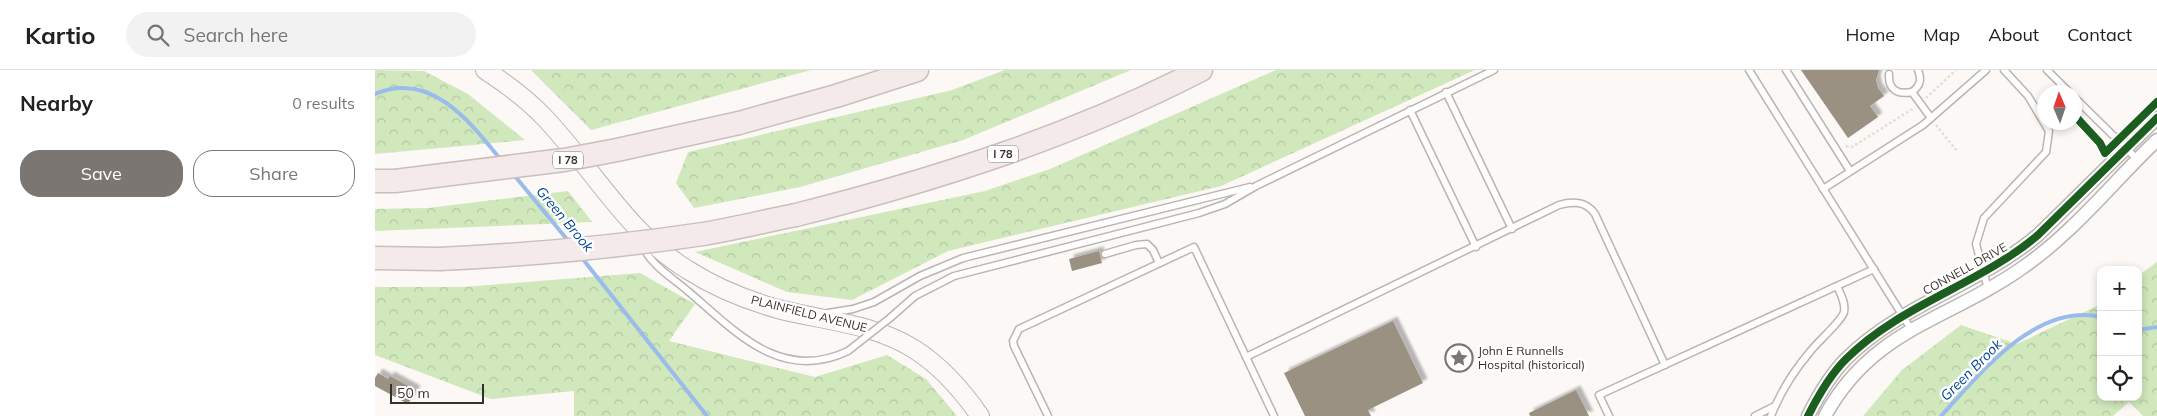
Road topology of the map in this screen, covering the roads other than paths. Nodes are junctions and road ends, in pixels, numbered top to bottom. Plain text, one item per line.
1 (485, 70) edge
2 (917, 70) edge
3 (1201, 70) edge
4 (1494, 70) edge
5 (1749, 70) edge
6 (1786, 70) edge
7 (1918, 70) edge
8 (1986, 70) edge
9 (2004, 70) edge
10 (2047, 70) edge
11 (1889, 74) dead end
12 (2062, 85) edge
13 (1447, 92) junction
14 (1912, 92) junction
15 (2082, 105) edge
16 (1411, 110) junction
17 (1931, 118) junction
18 (2157, 118) edge
19 (2157, 140) edge
20 (2125, 148) junction
21 (2137, 159) junction
22 (1850, 172) junction
23 (385, 181) edge
24 (1256, 186) junction
25 (1823, 189) junction
26 (2048, 225) junction
27 (635, 227) junction
28 (1512, 228) junction
29 (2060, 236) junction
30 (1476, 247) junction
31 (1105, 254) dead end
32 (375, 258) edge
33 (1159, 263) junction
34 (1874, 269) junction
35 (1983, 274) junction
36 (1837, 286) junction
37 (1988, 289) junction
38 (1903, 315) junction
39 (815, 316) junction
40 (1911, 329) junction
41 (1247, 357) junction
42 (1665, 365) junction
43 (1775, 406) junction
44 (980, 416) edge
45 (1048, 416) edge
46 (1274, 416) edge
47 (1609, 416) edge
48 (1755, 416) edge
49 (1771, 416) edge
50 (1807, 416) edge
51 (1825, 416) edge

1 - 27 main road, PLAINFIELD AVENUE
2 - 23 highway, I 78, bridge
3 - 32 highway, I 78, bridge
4 - 13 lane
5 - 25 lane
6 - 22 lane
7 - 14 lane
8 - 17 lane
9 - 35 lane
10 - 12 lane
11 - 14 lane
13 - 16 lane
13 - 28 lane
14 - 17 lane
15 - 20 lane
16 - 24 lane
16 - 30 lane
17 - 22 lane
18 - 20 street, CONNELL DRIVE
19 - 21 street
20 - 21 lane
20 - 26 street, CONNELL DRIVE
21 - 29 street
22 - 25 lane
24 - 27 lane, bridge
24 - 39 lane
25 - 34 lane
26 - 29 street
26 - 35 street, CONNELL DRIVE
27 - 39 main road, PLAINFIELD AVENUE
28 - 30 lane
28 - 42 lane
29 - 37 street
30 - 41 lane
31 - 33 lane
33 - 41 lane
33 - 45 lane
34 - 36 lane
34 - 38 lane
35 - 37 lane
35 - 38 street, CONNELL DRIVE
36 - 42 lane
36 - 43 lane
37 - 40 street
38 - 40 lane
38 - 50 street, CONNELL DRIVE
39 - 44 main road, PLAINFIELD AVENUE
40 - 51 street
41 - 46 lane
42 - 47 lane
43 - 48 lane
43 - 49 lane

